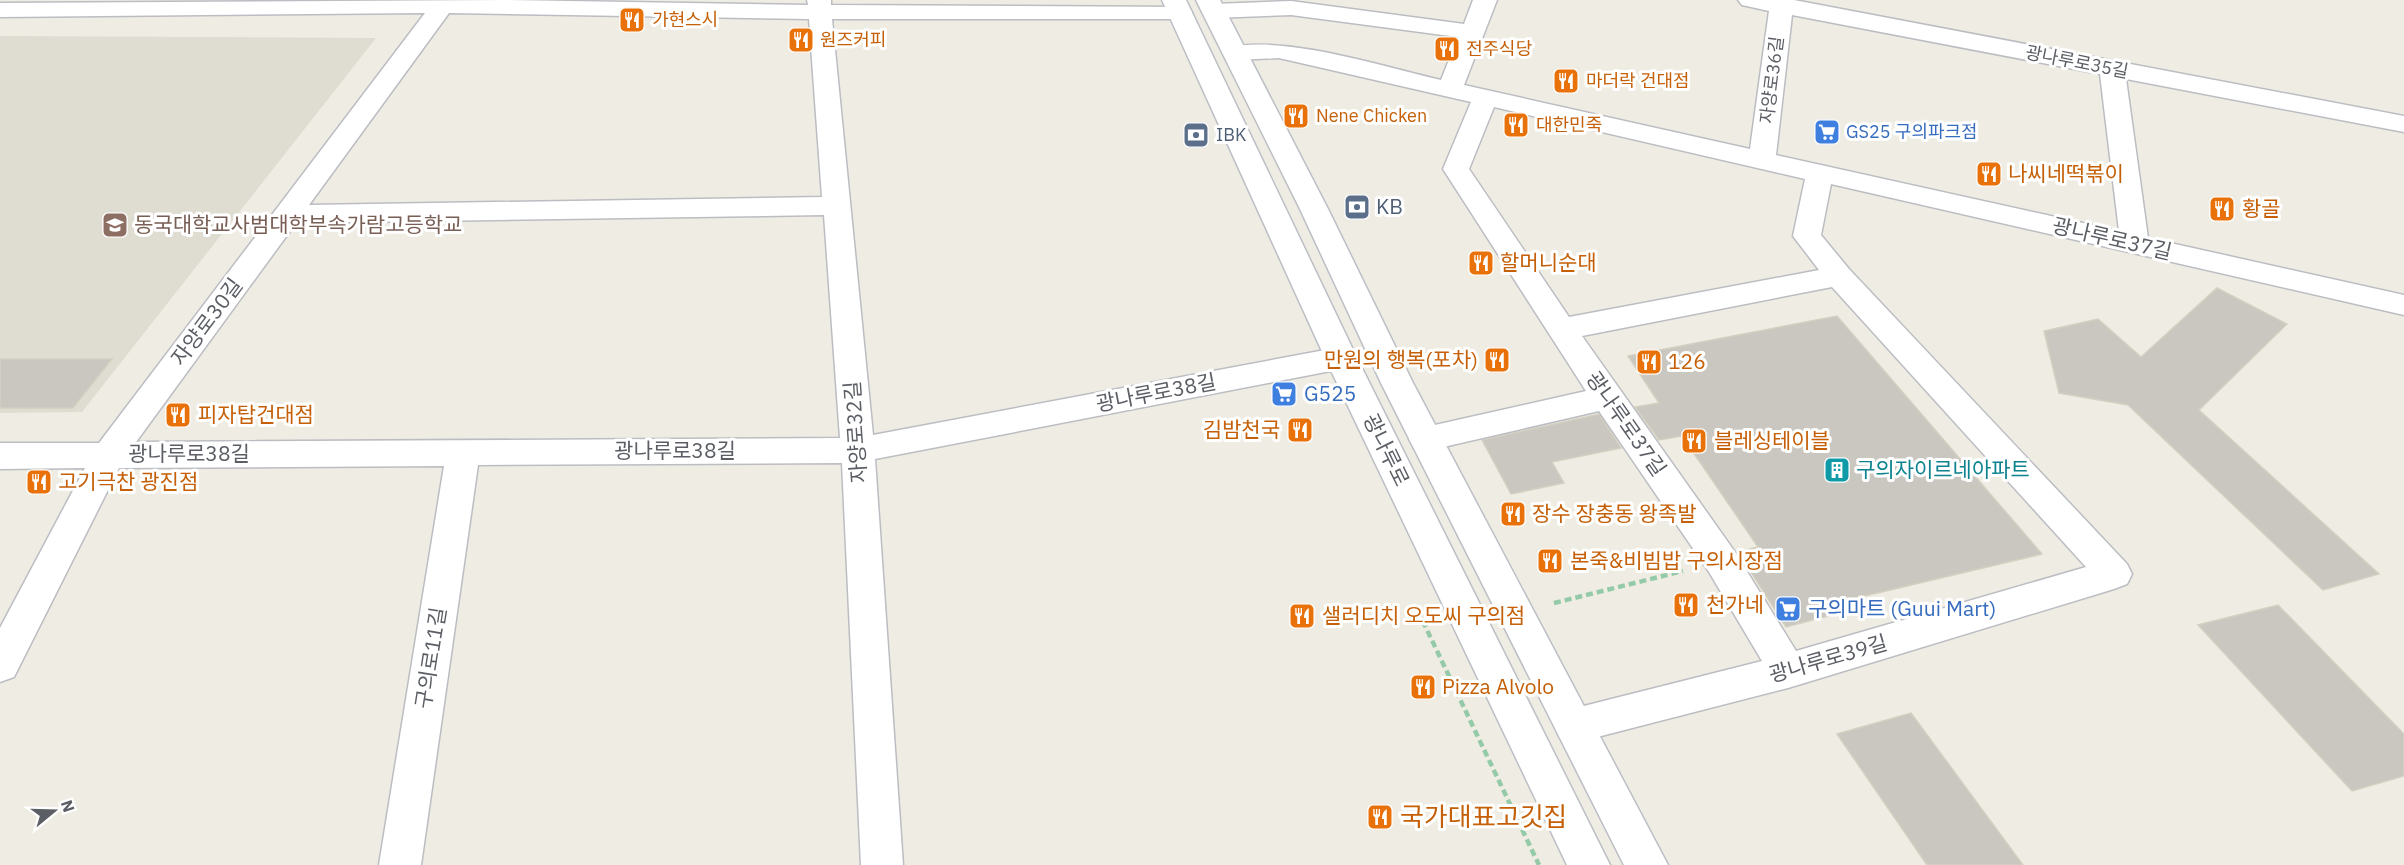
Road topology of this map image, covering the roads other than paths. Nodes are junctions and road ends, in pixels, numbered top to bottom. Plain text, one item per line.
1 (1485, 0) edge
2 (1750, 0) edge
3 (445, 3) edge
4 (1781, 3) edge
5 (820, 6) edge
6 (1194, 6) edge
7 (0, 10) edge
8 (1472, 32) junction
9 (1236, 53) junction
10 (2112, 69) junction
11 (1450, 90) junction
12 (1485, 98) junction
13 (2404, 124) edge
14 (1762, 160) junction
15 (1821, 174) junction
16 (837, 206) junction
17 (288, 214) junction
18 (2135, 244) junction
19 (1839, 276) junction
20 (2404, 305) edge
21 (1562, 329) junction
22 (1341, 357) junction
23 (1607, 398) junction
24 (1426, 439) junction
25 (858, 450) junction
26 (463, 452) junction
27 (109, 454) junction
28 (0, 456) edge
29 (0, 665) edge
30 (1788, 671) junction
31 (1574, 725) junction
32 (399, 865) edge
33 (882, 865) edge
34 (1589, 865) edge
35 (1647, 865) edge

1 - 8 street
2 - 4 street, 광나루로35길
3 - 5 street
3 - 7 street
3 - 17 street, 자양로30길
4 - 10 street, 광나루로35길
4 - 14 street, 자양로36길
5 - 6 street
5 - 16 street, 자양로32길
6 - 8 street
6 - 9 street, 광나루로
6 - 22 street, 광나루로
8 - 11 street
9 - 11 street, 광나루로37길
9 - 24 street, 광나루로
10 - 13 street, 광나루로35길
10 - 18 street
11 - 12 street, 광나루로37길
12 - 14 street, 광나루로37길
12 - 21 street, 광나루로37길
14 - 15 street, 광나루로37길
15 - 18 street, 광나루로37길
15 - 19 street
16 - 17 street
16 - 25 street, 자양로32길
17 - 27 street, 자양로30길
18 - 20 street, 광나루로37길
19 - 21 street
19 - 30 street, 광나루로39길
21 - 23 street, 광나루로37길
22 - 25 street, 광나루로38길
22 - 34 street, 광나루로
23 - 24 street, 광나루로
23 - 30 street, 광나루로37길
24 - 31 street, 광나루로
25 - 26 street, 광나루로38길
25 - 33 street, 자양로32길
26 - 27 street, 광나루로38길
26 - 32 street, 구의로11길
27 - 28 street, 광나루로38길
27 - 29 street, 자양로30길
30 - 31 street, 광나루로39길
31 - 35 street, 광나루로

